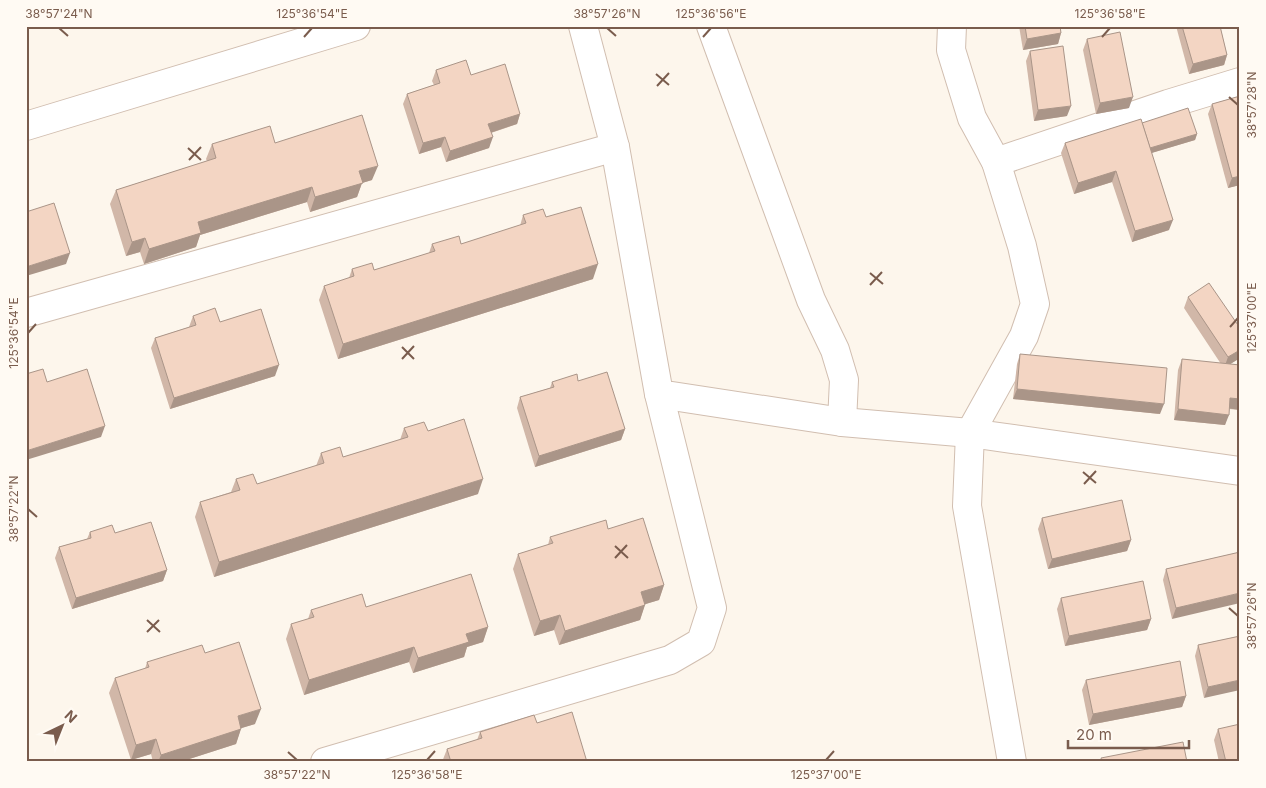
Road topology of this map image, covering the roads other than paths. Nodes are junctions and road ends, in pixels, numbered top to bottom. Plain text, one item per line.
1 (356, 26) edge
2 (583, 26) edge
3 (711, 26) edge
4 (952, 26) edge
5 (1240, 82) edge
6 (26, 126) edge
7 (615, 147) junction
8 (996, 162) junction
9 (26, 313) edge
10 (660, 394) junction
11 (842, 422) junction
12 (970, 433) junction
13 (1240, 470) edge
14 (324, 762) edge
15 (1012, 762) edge

1 - 6 street
2 - 7 street
3 - 11 street
4 - 8 street
5 - 8 street
7 - 9 street
7 - 10 street
8 - 12 street
10 - 11 street
10 - 14 street
11 - 12 street
12 - 13 street
12 - 15 street

